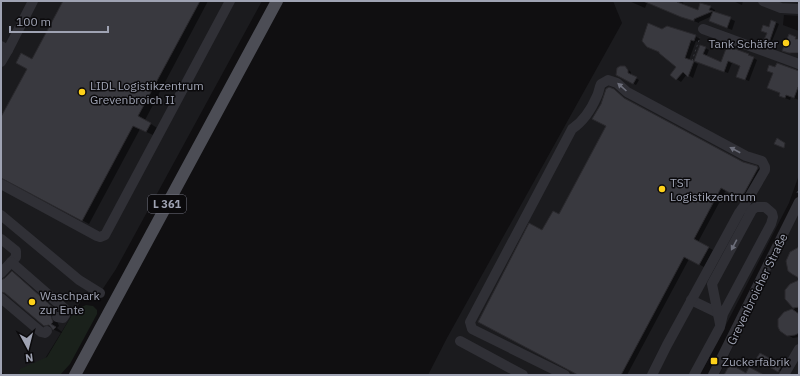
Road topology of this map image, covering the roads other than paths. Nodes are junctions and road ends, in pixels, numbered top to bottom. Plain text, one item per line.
1 (33, 1) edge
2 (230, 1) edge
3 (277, 1) edge
4 (763, 1) edge
5 (799, 9) edge
6 (703, 29) road end
7 (4, 48) edge
8 (1, 62) edge
9 (799, 64) edge
10 (1, 184) edge
11 (799, 202) edge
12 (1, 215) edge
13 (1, 239) edge
14 (11, 262) junction
15 (1, 273) edge
16 (100, 293) dead end
17 (1, 298) edge
18 (691, 300) junction
19 (718, 313) junction
20 (57, 317) dead end
21 (720, 324) junction
22 (47, 331) dead end
23 (460, 342) dead end
24 (708, 348) junction
25 (799, 348) edge
26 (75, 373) edge
27 (562, 374) edge
28 (523, 375) edge
29 (652, 375) edge
30 (687, 375) edge
31 (694, 375) edge
32 (713, 375) edge
33 (784, 375) edge

1 - 7 street
2 - 10 street
3 - 26 main road, L 361
4 - 5 street
6 - 9 street
7 - 8 street
11 - 32 street, Grevenbroicher Straße
12 - 16 street
13 - 14 street
14 - 15 street
14 - 20 street
17 - 22 street
18 - 19 street
18 -> 27 street
18 - 29 street
19 - 21 street
21 -> 19 street
21 - 24 street
23 - 28 street
24 - 30 street
24 - 31 street
25 - 33 street

